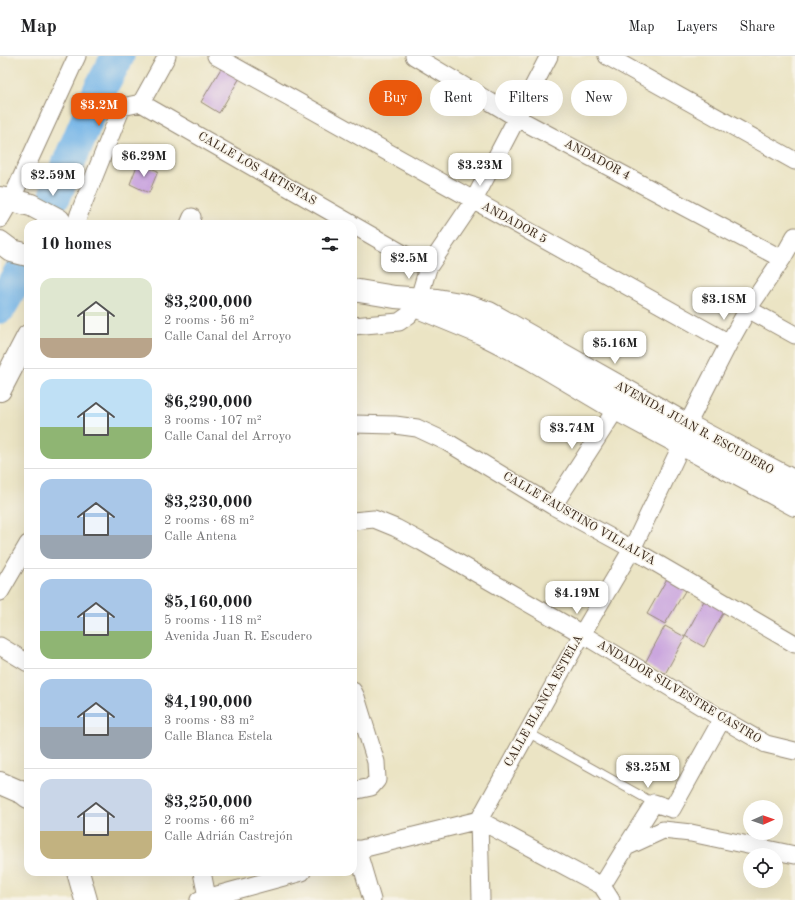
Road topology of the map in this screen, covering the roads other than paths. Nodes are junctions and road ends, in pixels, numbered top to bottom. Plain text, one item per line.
1 (77, 56) edge
2 (167, 56) edge
3 (216, 56) edge
4 (414, 56) edge
5 (549, 56) edge
6 (607, 56) edge
7 (141, 103) junction
8 (517, 118) junction
9 (795, 161) edge
10 (6, 199) edge
11 (474, 200) junction
12 (0, 220) edge
13 (59, 220) edge
14 (77, 220) edge
15 (345, 220) edge
16 (357, 227) edge
17 (795, 236) edge
18 (0, 242) edge
19 (24, 254) edge
20 (782, 259) junction
21 (428, 268) junction
22 (357, 291) edge
23 (417, 302) junction
24 (748, 309) junction
25 (357, 326) edge
26 (795, 335) edge
27 (729, 343) junction
28 (24, 344) edge
29 (0, 390) edge
30 (616, 409) junction
31 (357, 424) edge
32 (685, 435) junction
33 (795, 482) edge
34 (795, 505) edge
35 (553, 506) junction
36 (357, 521) edge
37 (632, 549) junction
38 (24, 555) edge
39 (0, 592) edge
40 (582, 634) junction
41 (795, 644) edge
42 (0, 646) edge
43 (24, 661) edge
44 (357, 700) edge
45 (722, 719) junction
46 (527, 732) junction
47 (795, 751) edge
48 (0, 783) edge
49 (357, 790) edge
50 (24, 794) edge
51 (654, 803) junction
52 (479, 820) junction
53 (626, 847) junction
54 (357, 850) edge
55 (795, 855) edge
56 (357, 856) edge
57 (79, 876) edge
58 (202, 876) edge
59 (287, 876) edge
60 (606, 893) edge
61 (203, 899) edge
62 (86, 900) edge
63 (372, 900) edge
64 (481, 900) edge

1 - 10 street
2 - 7 street
3 - 11 street, ANDADOR 5
4 - 8 street, ANDADOR 4
5 - 8 street
6 - 9 street
7 - 14 street
7 - 15 street, CALLE LOS ARTISTAS
8 - 11 street
8 - 20 street, ANDADOR 4
10 - 12 street
10 - 13 main road
11 - 21 street
11 - 27 street, ANDADOR 5
16 - 21 street, CALLE LOS ARTISTAS
17 - 20 street, CALLE BLANCA ESTELA
18 - 19 main road
20 - 24 street, CALLE BLANCA ESTELA
21 - 23 street
22 - 23 main road, AVENIDA JUAN R. ESCUDERO
23 - 25 street
23 - 30 main road, AVENIDA JUAN R. ESCUDERO
23 - 32 main road, AVENIDA JUAN R. ESCUDERO
24 - 26 street
24 - 27 street, CALLE BLANCA ESTELA
27 - 32 street, CALLE BLANCA ESTELA
28 - 29 main road
30 - 32 main road, AVENIDA JUAN R. ESCUDERO
30 - 35 street
31 - 35 street, CALLE FAUSTINO VILLALVA
32 - 33 main road, AVENIDA JUAN R. ESCUDERO
32 - 34 main road, AVENIDA JUAN R. ESCUDERO
32 - 37 street, CALLE BLANCA ESTELA
35 - 37 street, CALLE FAUSTINO VILLALVA
36 - 40 street, ANDADOR SILVESTRE CASTRO
37 - 40 street, CALLE BLANCA ESTELA
37 - 41 street, CALLE FAUSTINO VILLALVA
38 - 39 street
40 - 45 street, ANDADOR SILVESTRE CASTRO
40 - 46 street, CALLE BLANCA ESTELA
42 - 43 street
44 - 49 street
45 - 47 street, ANDADOR SILVESTRE CASTRO
45 - 51 street
46 - 51 lane
46 - 52 street, CALLE BLANCA ESTELA
48 - 50 main road
51 - 53 street
52 - 54 street
52 - 60 street
52 - 64 street
53 - 55 street
53 - 60 street
56 - 63 street
57 - 62 main road
58 - 61 street
59 - 61 street

